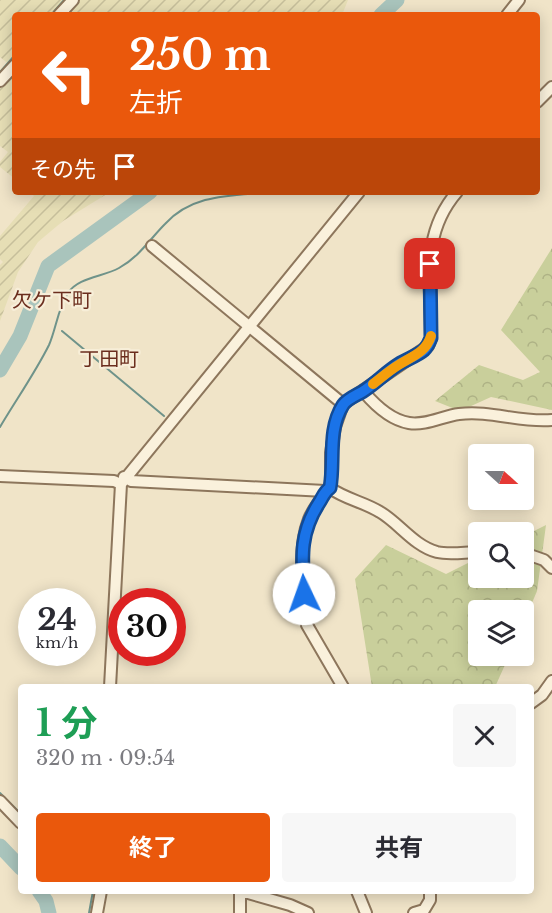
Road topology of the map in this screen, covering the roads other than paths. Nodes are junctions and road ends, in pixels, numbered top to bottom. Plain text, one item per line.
1 (73, 0) edge
2 (519, 0) edge
3 (62, 12) edge
4 (509, 12) edge
5 (12, 68) edge
6 (0, 81) edge
7 (552, 87) edge
8 (540, 99) edge
9 (356, 195) edge
10 (453, 195) edge
11 (152, 246) dead end
12 (248, 325) junction
13 (364, 392) junction
14 (343, 404) junction
15 (552, 420) edge
16 (0, 476) edge
17 (123, 480) junction
18 (327, 490) junction
19 (468, 552) edge
20 (534, 556) edge
21 (552, 568) edge
22 (552, 681) edge
23 (110, 684) edge
24 (341, 684) edge
25 (534, 701) edge
26 (0, 801) edge
27 (18, 820) edge
28 (100, 894) edge
29 (241, 894) edge
30 (252, 894) edge
31 (358, 894) edge
32 (430, 896) edge
33 (97, 913) edge
34 (240, 913) edge
35 (308, 913) edge
36 (366, 913) edge
37 (414, 913) edge
38 (430, 913) edge

1 - 3 street
2 - 4 street
5 - 6 street
7 - 8 street
9 - 12 street
10 - 13 street
11 - 12 street
12 - 14 street
12 - 17 street
13 - 14 street
13 - 15 street
14 - 18 street
16 - 17 street
17 - 18 street
17 - 23 street
18 - 19 street
18 - 24 street
20 - 21 street
22 - 25 street
26 - 27 street
28 - 33 street
29 - 34 street
30 - 35 street
31 - 36 street
32 - 37 street
32 - 38 street

